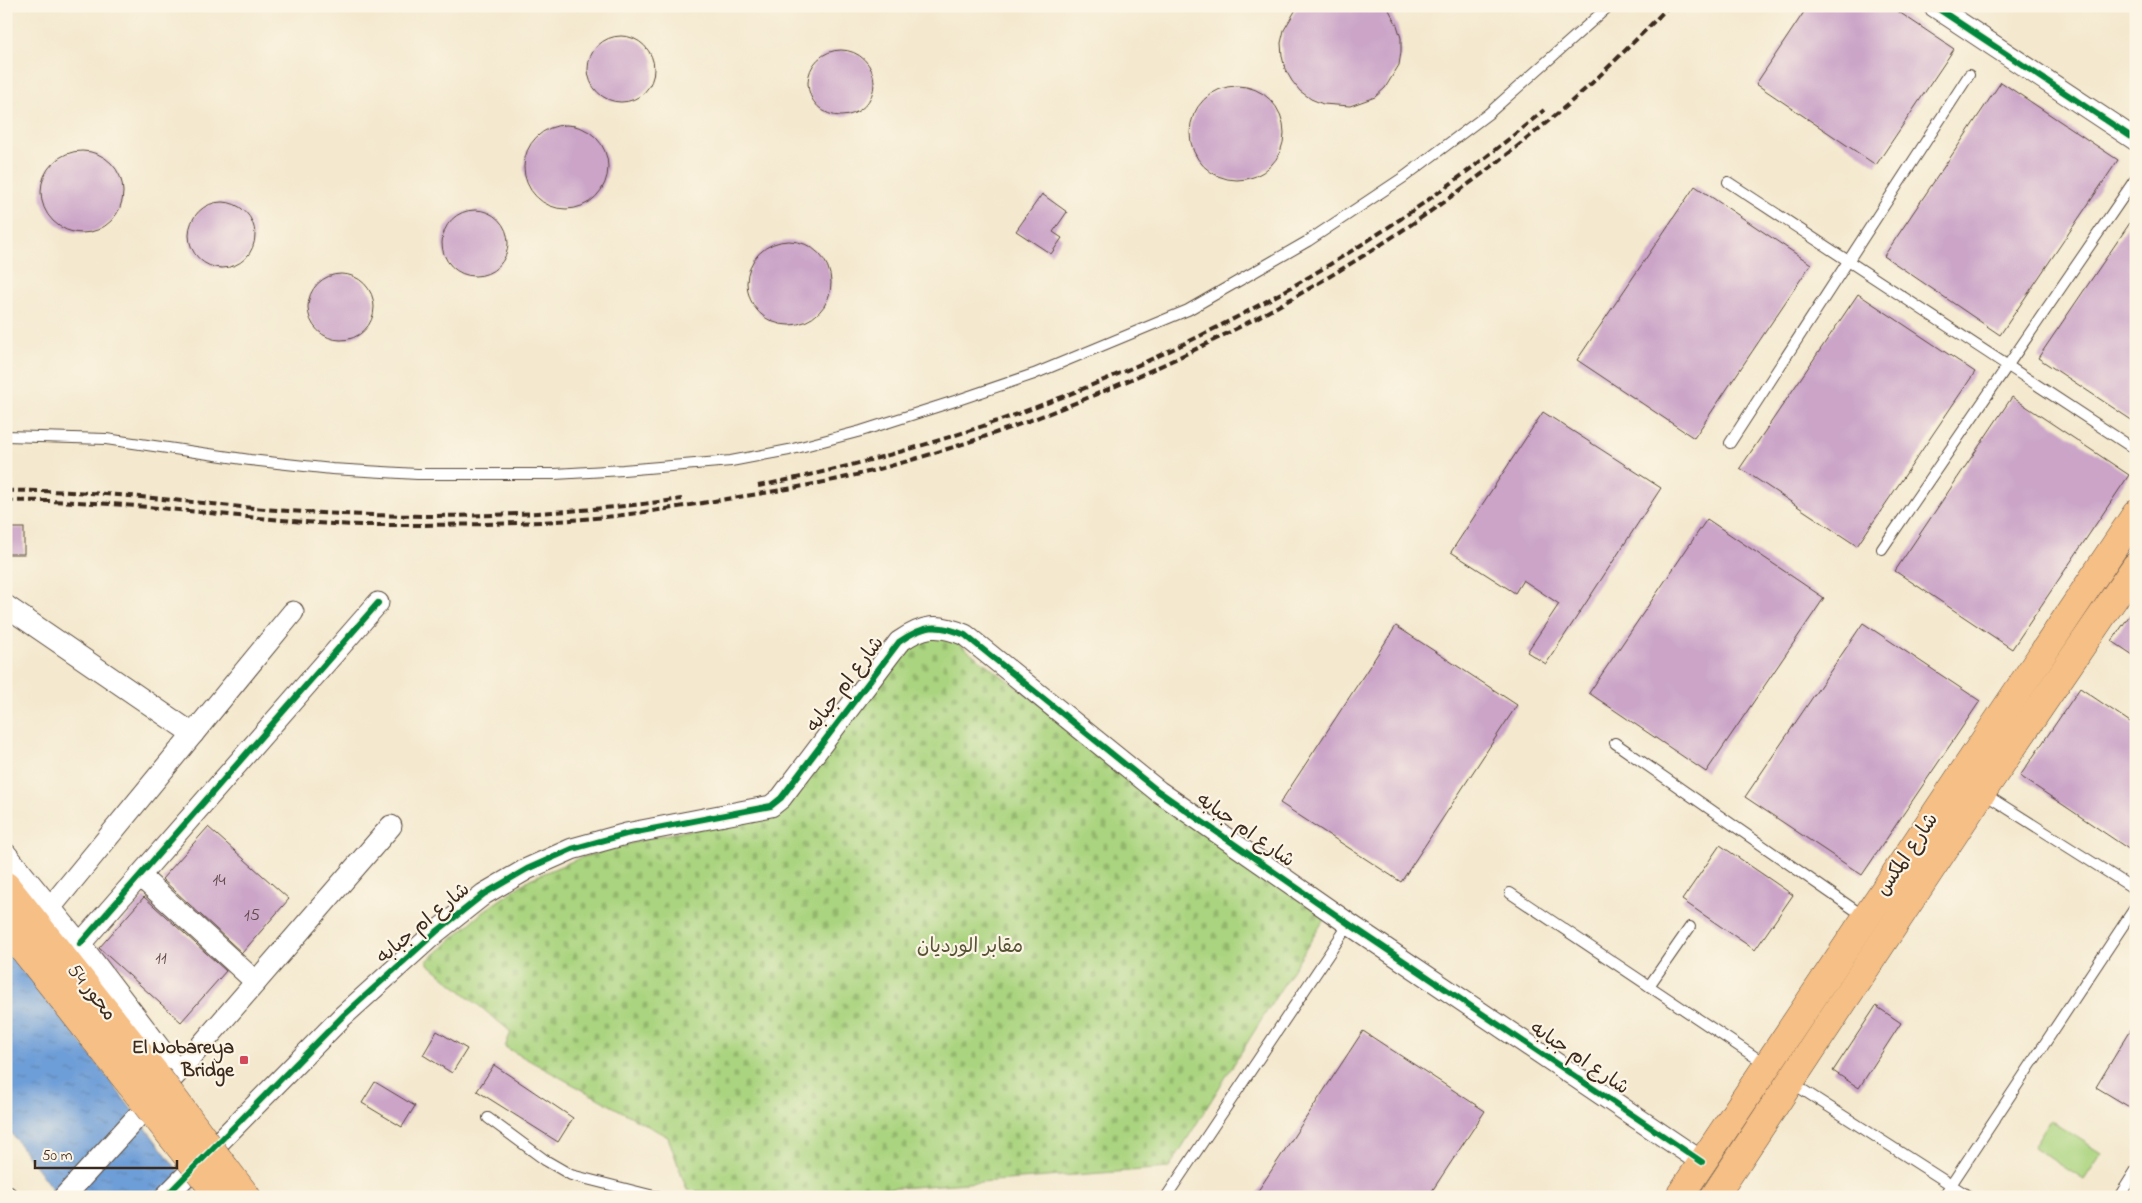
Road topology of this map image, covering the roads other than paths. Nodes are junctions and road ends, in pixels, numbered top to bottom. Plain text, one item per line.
1 (1609, 6) edge
2 (1934, 6) edge
3 (1968, 75) dead end
4 (2136, 140) edge
5 (2134, 181) dead end
6 (1728, 182) dead end
7 (1848, 261) junction
8 (2008, 366) junction
9 (6, 436) edge
10 (1730, 443) dead end
11 (2136, 450) edge
12 (2136, 514) edge
13 (1882, 549) dead end
14 (2136, 566) edge
15 (378, 603) dead end
16 (6, 606) edge
17 (293, 612) dead end
18 (193, 734) junction
19 (1615, 743) dead end
20 (1982, 792) junction
21 (391, 826) dead end
22 (6, 854) edge
23 (140, 876) junction
24 (6, 886) edge
25 (2136, 890) edge
26 (1510, 893) dead end
27 (2136, 906) edge
28 (50, 908) junction
29 (1866, 918) junction
30 (1350, 924) junction
31 (6, 927) edge
32 (1690, 927) dead end
33 (80, 944) junction
34 (256, 982) junction
35 (1649, 986) junction
36 (1767, 1066) junction
37 (158, 1081) junction
38 (1790, 1081) junction
39 (488, 1118) dead end
40 (1702, 1162) junction
41 (2136, 1170) edge
42 (217, 1182) edge
43 (1950, 1185) junction
44 (172, 1189) edge
45 (64, 1197) edge
46 (247, 1197) edge
47 (658, 1197) edge
48 (1166, 1197) edge
49 (1679, 1197) edge
50 (1714, 1197) edge
51 (1943, 1197) edge
52 (1970, 1197) edge
53 (2119, 1197) edge

1 - 9 lane
2 - 4 street
3 - 7 lane
5 - 8 lane
6 - 7 lane
7 - 8 lane
7 - 10 lane
8 - 11 lane
8 - 13 lane
12 - 29 main road, شارع المكس
14 - 20 main road, شارع المكس
15 - 23 street
16 - 18 street
17 - 18 street
18 - 28 street
19 - 29 lane
20 - 25 lane
20 - 38 main road, شارع المكس
21 - 34 street
22 - 28 street
23 - 33 street
23 - 34 street
24 - 37 main road, محور 54
26 - 35 lane
27 - 43 lane
28 - 33 street
29 - 36 main road, شارع المكس
30 - 40 street, شارع ام جبابه
30 - 44 street, شارع ام جبابه
30 - 48 lane
31 - 37 main road, محور 54
32 - 35 lane
33 - 37 street
34 - 37 street
35 - 36 lane
36 - 40 main road, شارع المكس
37 - 42 main road, محور 54, bridge
37 - 45 street
38 - 43 lane
38 - 50 main road, شارع المكس
39 - 47 lane
40 - 49 main road, شارع المكس
41 - 53 lane
42 - 46 main road, محور 54
43 - 51 lane
43 - 52 lane

